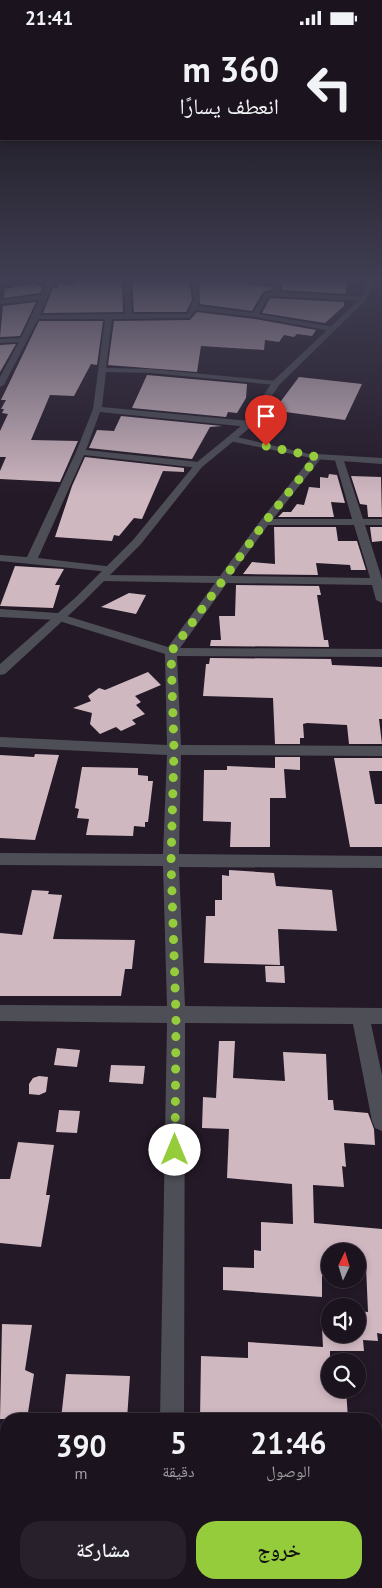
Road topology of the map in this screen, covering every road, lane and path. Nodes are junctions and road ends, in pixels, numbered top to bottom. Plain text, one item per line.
1 (18, 351) edge
2 (104, 351) edge
3 (308, 351) edge
4 (102, 369) junction
5 (276, 383) junction
6 (0, 385) edge
7 (97, 409) junction
8 (249, 424) junction
9 (232, 439) junction
10 (81, 452) junction
11 (317, 457) junction
12 (340, 460) junction
13 (382, 461) edge
14 (199, 465) junction
15 (265, 522) junction
16 (358, 522) junction
17 (382, 522) edge
18 (0, 558) edge
19 (31, 561) junction
20 (110, 569) junction
21 (101, 578) junction
22 (223, 580) junction
23 (380, 582) edge
24 (382, 600) edge
25 (0, 613) edge
26 (57, 617) junction
27 (171, 652) junction
28 (382, 653) edge
29 (0, 671) edge
30 (0, 742) edge
31 (174, 750) junction
32 (382, 751) edge
33 (0, 859) edge
34 (171, 862) junction
35 (382, 862) edge
36 (0, 1013) edge
37 (360, 1015) junction
38 (176, 1016) junction
39 (382, 1016) edge
40 (382, 1121) edge
41 (172, 1413) edge

1 - 6 street
2 - 4 street
3 - 5 street
4 - 5 street
4 - 7 street
5 - 8 street
7 - 8 street
7 - 10 street
8 - 9 street
9 - 11 street
9 - 14 street
10 - 14 street
10 - 19 street
11 - 12 street
11 - 15 street
12 - 13 street
12 - 16 street
14 - 20 street
15 - 16 street
15 - 22 street
16 - 17 street
16 - 23 street
18 - 19 street
19 - 20 street
20 - 21 street
21 - 22 street
21 - 26 street
22 - 23 street
22 - 27 street
23 - 24 street
25 - 26 street
26 - 27 street
26 - 29 street
27 - 28 street
27 - 31 street
30 - 31 street
31 - 32 street
31 - 34 street
33 - 34 street
34 - 35 street
34 - 38 street
36 - 38 street
37 - 38 street
37 - 39 street
37 - 40 street
38 - 41 street

